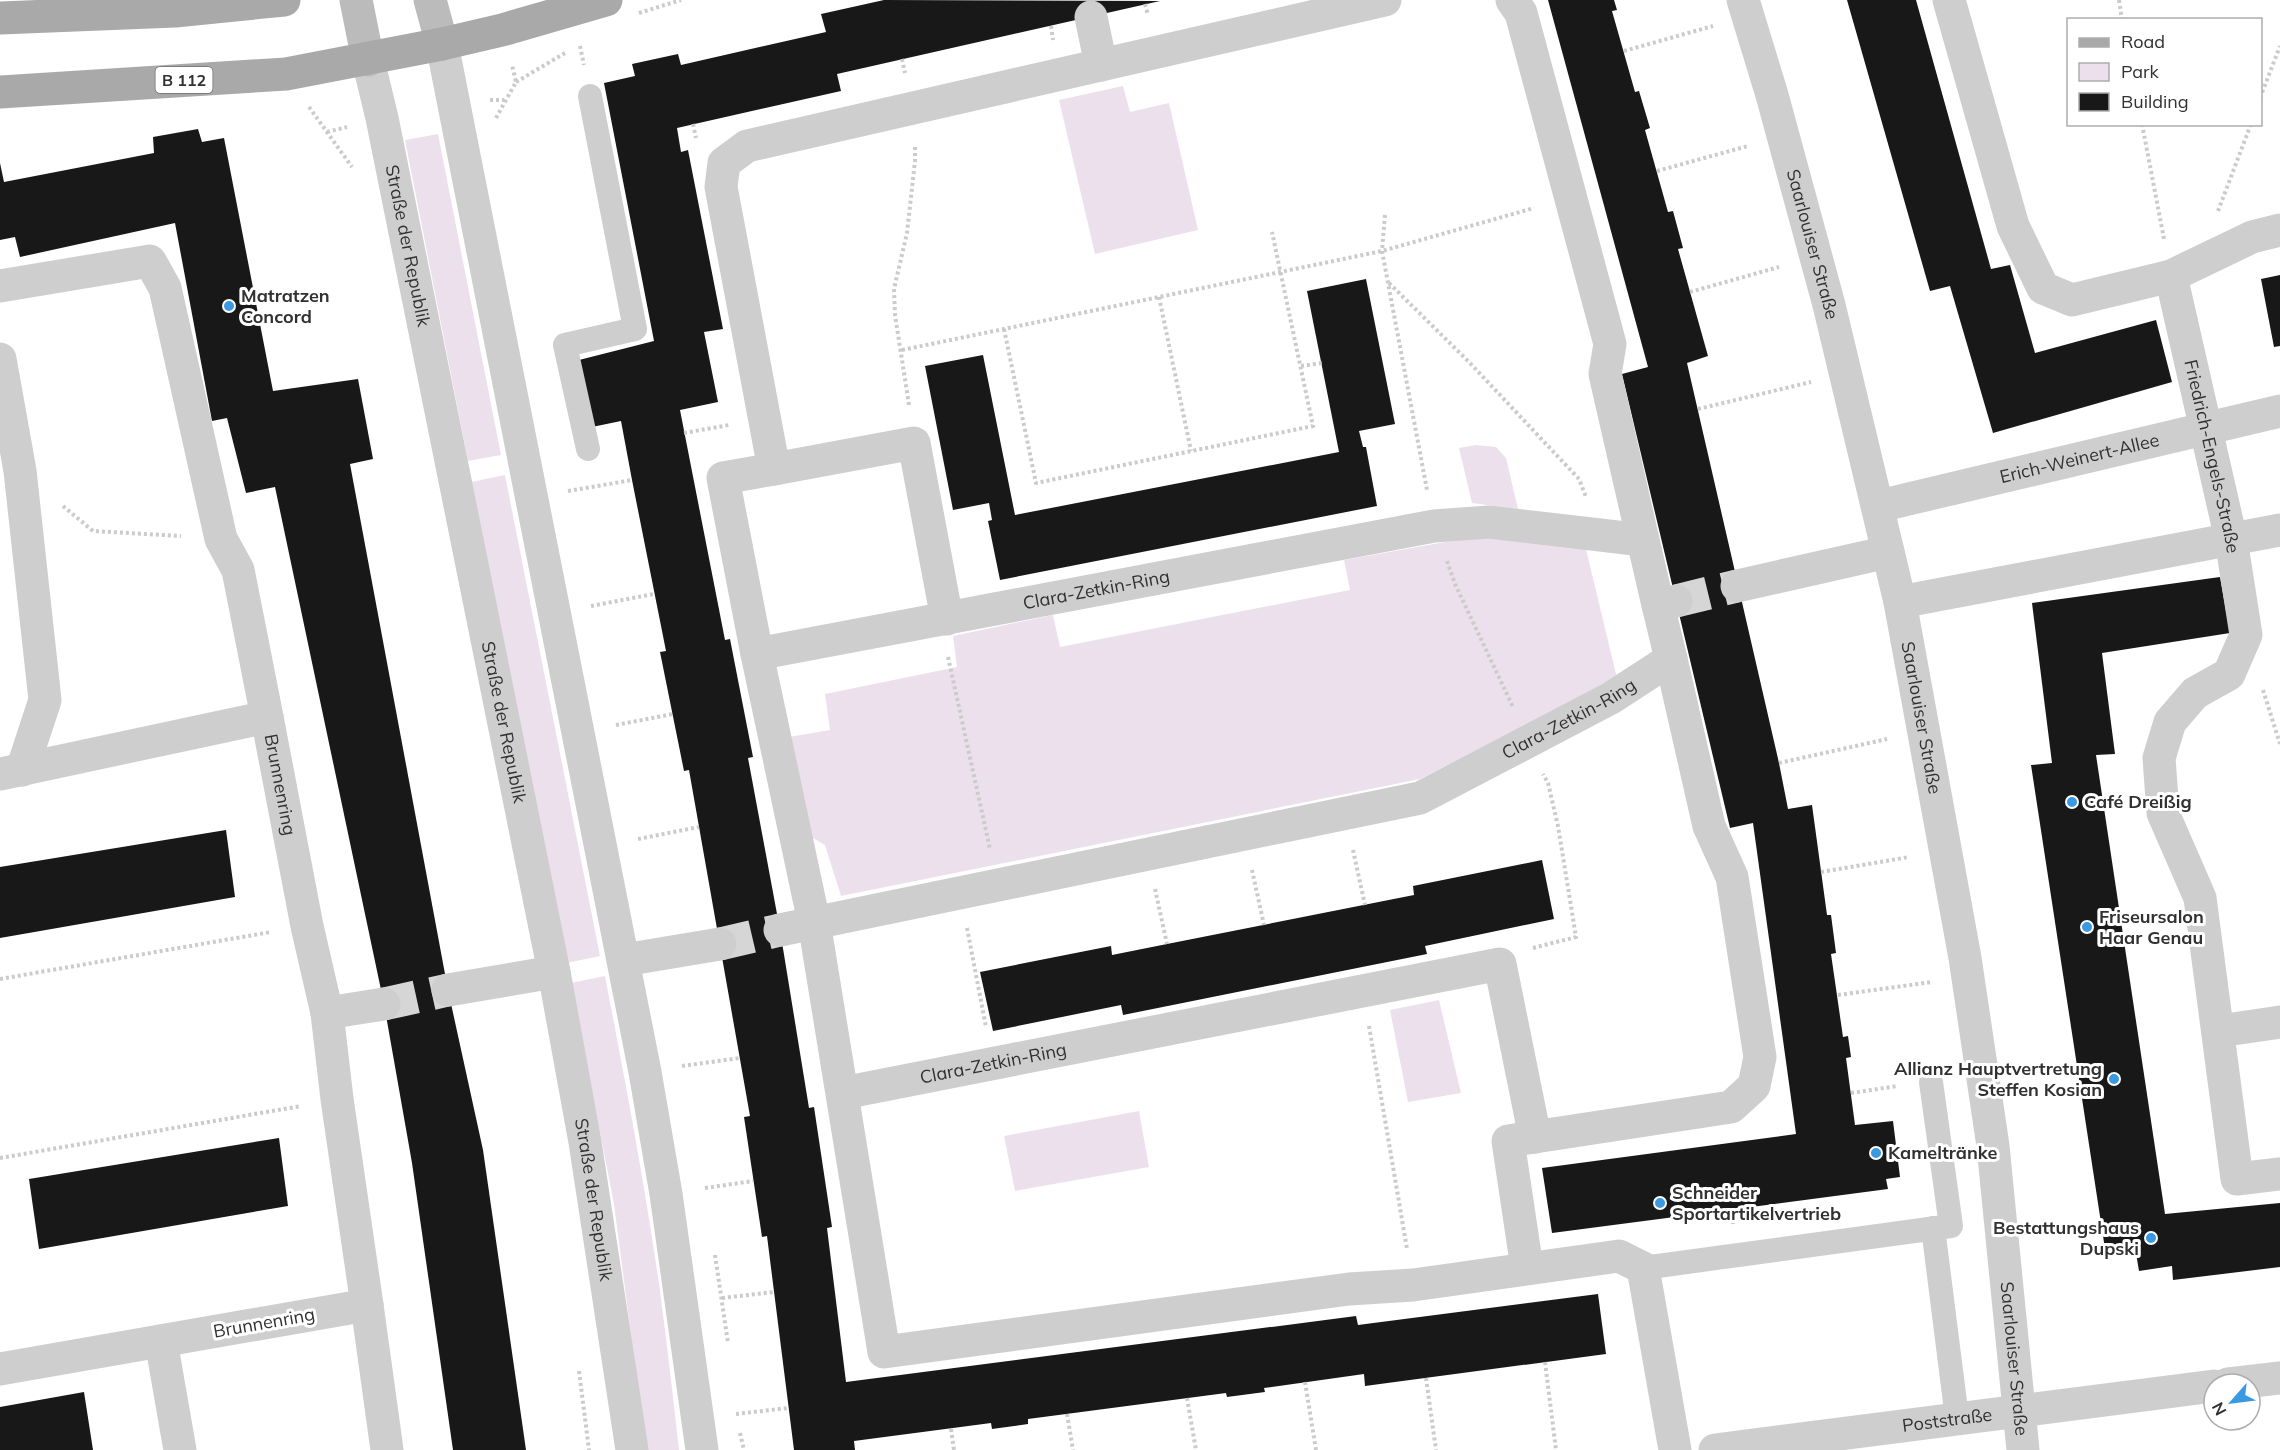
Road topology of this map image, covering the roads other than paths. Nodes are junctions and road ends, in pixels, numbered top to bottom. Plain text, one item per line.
1 (284, 0) edge
2 (356, 0) edge
3 (430, 0) edge
4 (606, 0) edge
5 (1385, 0) edge
6 (1512, 0) edge
7 (1949, 0) edge
8 (1746, 8) edge
9 (1091, 17) dead end
10 (0, 18) edge
11 (442, 44) junction
12 (368, 60) junction
13 (1101, 65) junction
14 (0, 92) edge
15 (590, 96) dead end
16 (2280, 230) edge
17 (2185, 270) junction
18 (0, 286) edge
19 (0, 359) edge
20 (2280, 411) edge
21 (2204, 428) junction
22 (588, 449) dead end
23 (774, 469) junction
24 (1879, 506) junction
25 (2280, 530) edge
26 (2231, 539) junction
27 (1643, 540) junction
28 (1888, 552) junction
29 (1737, 586) tunnel mouth
30 (1900, 602) junction
31 (944, 620) junction
32 (757, 654) junction
33 (1671, 658) junction
34 (267, 717) junction
35 (11, 772) edge
36 (814, 922) junction
37 (780, 930) tunnel mouth
38 (720, 944) tunnel mouth
39 (624, 960) junction
40 (554, 972) junction
41 (448, 990) tunnel mouth
42 (384, 1004) tunnel mouth
43 (327, 1013) junction
44 (2280, 1022) edge
45 (2219, 1031) junction
46 (1931, 1082) dead end
47 (843, 1093) junction
48 (1535, 1137) junction
49 (2280, 1174) edge
50 (1933, 1228) junction
51 (1527, 1268) junction
52 (1643, 1268) junction
53 (367, 1305) junction
54 (161, 1341) junction
55 (0, 1369) edge
56 (2280, 1378) edge
57 (2262, 1380) edge
58 (2202, 1387) edge
59 (2019, 1410) junction
60 (1957, 1418) junction
61 (180, 1450) edge
62 (387, 1450) edge
63 (632, 1450) edge
64 (702, 1450) edge
65 (1675, 1450) edge
66 (1715, 1450) edge
67 (2023, 1450) edge

1 - 10 main road
2 - 12 main road, Straße der Republik
3 - 11 main road
4 - 11 main road, B 112
5 - 13 street
6 - 27 street
7 - 17 street
8 - 24 street, Saarlouiser Straße
9 - 13 street
11 - 12 main road, B 112
11 - 39 street
12 - 14 main road, B 112
12 - 40 street, Straße der Republik
13 - 23 street
15 - 22 street
16 - 17 street
17 - 21 street, Friedrich-Engels-Straße
18 - 34 street
19 - 35 street
20 - 21 street, Erich-Weinert-Allee
21 - 24 street, Erich-Weinert-Allee
21 - 26 street, Friedrich-Engels-Straße
23 - 31 street
23 - 32 street
24 - 28 street, Saarlouiser Straße
25 - 26 street
26 - 30 street
26 - 45 street, Friedrich-Engels-Straße
27 - 31 street, Clara-Zetkin-Ring
27 - 33 street
28 - 29 street
28 - 30 street, Saarlouiser Straße
30 - 59 street, Saarlouiser Straße
31 - 32 street, Clara-Zetkin-Ring
32 - 36 street
33 - 36 street, Clara-Zetkin-Ring
33 - 48 street
34 - 35 street, Brunnenring
34 - 43 street, Brunnenring
36 - 37 street, Clara-Zetkin-Ring
36 - 47 street
38 - 39 street
39 - 64 street
40 - 41 street
40 - 63 street, Straße der Republik
42 - 43 street
43 - 53 street, Brunnenring
44 - 45 street
45 - 49 street, Friedrich-Engels-Straße
46 - 50 street
47 - 48 street, Clara-Zetkin-Ring
47 - 51 street
48 - 51 street
50 - 52 street
50 - 60 street
51 - 52 street
52 - 65 street
53 - 54 street, Brunnenring
53 - 62 street, Brunnenring
54 - 55 street, Brunnenring
54 - 61 street
56 - 57 street
58 - 59 street, Poststraße
59 - 60 street, Poststraße
59 - 67 street, Saarlouiser Straße
60 - 66 street, Poststraße

